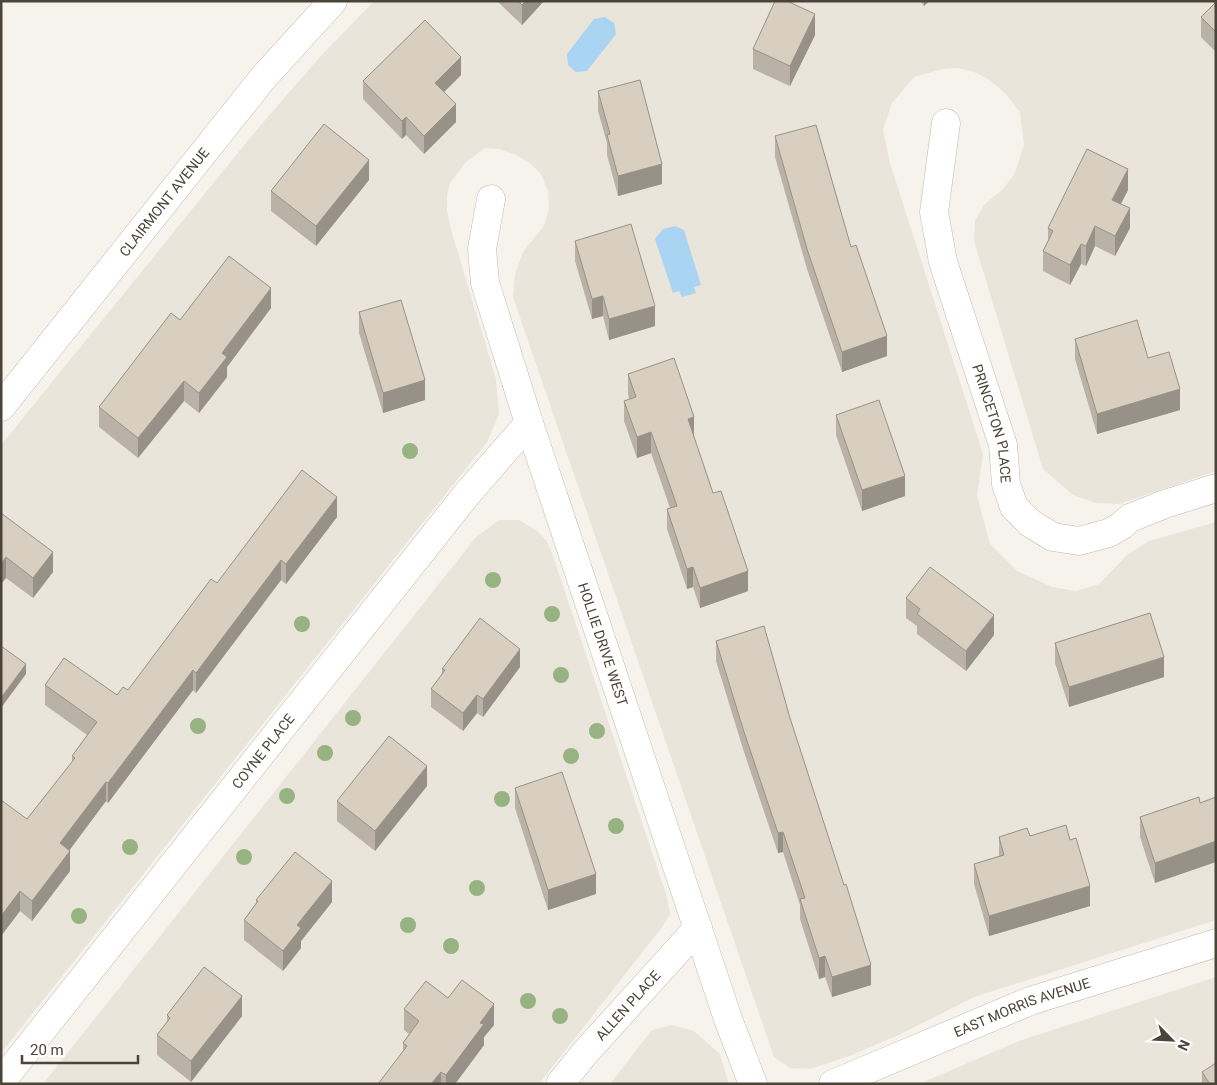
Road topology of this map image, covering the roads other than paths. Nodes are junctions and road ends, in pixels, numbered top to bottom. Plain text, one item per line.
1 (333, 1) edge
2 (946, 123) dead end
3 (491, 199) dead end
4 (1, 407) edge
5 (529, 423) junction
6 (1216, 488) edge
7 (698, 928) junction
8 (1216, 943) edge
9 (1, 1082) edge
10 (560, 1084) edge
11 (753, 1084) edge
12 (833, 1084) edge

1 - 4 street, CLAIRMONT AVENUE
2 - 6 street, PRINCETON PLACE
3 - 5 street, HOLLIE DRIVE WEST
5 - 7 street, HOLLIE DRIVE WEST
5 - 9 street, COYNE PLACE
7 - 10 street, ALLEN PLACE
7 - 11 street, HOLLIE DRIVE WEST
8 - 12 street, EAST MORRIS AVENUE

